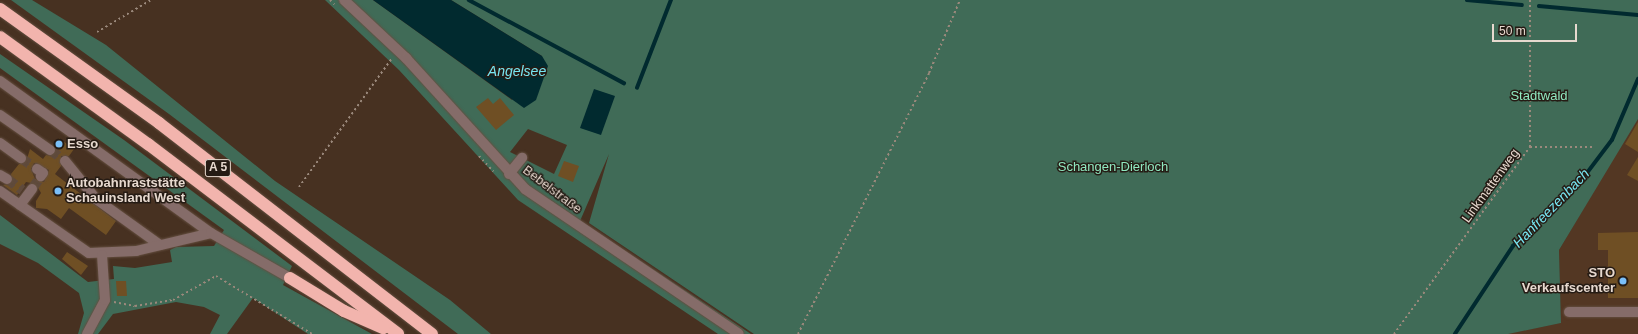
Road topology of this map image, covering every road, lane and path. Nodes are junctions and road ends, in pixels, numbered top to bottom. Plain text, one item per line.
1 (150, 0) edge
2 (344, 0) edge
3 (960, 0) edge
4 (1530, 0) edge
5 (0, 9) edge
6 (97, 32) dead end
7 (0, 38) edge
8 (389, 62) dead end
9 (0, 81) edge
10 (0, 115) edge
11 (0, 143) edge
12 (1530, 147) junction
13 (1594, 147) dead end
14 (50, 150) tunnel mouth
15 (21, 158) tunnel mouth
16 (522, 158) dead end
17 (65, 161) tunnel mouth
18 (509, 174) junction
19 (299, 187) dead end
20 (0, 191) edge
21 (27, 191) tunnel mouth
22 (20, 205) junction
23 (211, 233) junction
24 (160, 245) junction
25 (102, 254) junction
26 (290, 278) joint
27 (105, 300) junction
28 (1569, 312) dead end
29 (1638, 312) edge
30 (87, 334) edge
31 (312, 334) edge
32 (397, 334) edge
33 (432, 334) edge
34 (739, 334) edge
35 (798, 334) edge
36 (1394, 334) edge

1 - 6 path
2 - 18 street, Bebelstraße
3 - 35 path
4 - 12 path, Linkmattenweg
5 - 33 highway, A 5
7 - 32 highway, A 5
8 - 19 path
9 - 23 street
10 - 14 street
11 - 15 street
12 - 13 path
12 - 36 path, Linkmattenweg
16 - 18 street
17 - 24 street
18 - 34 street, Bebelstraße
20 - 22 street
21 - 22 street
22 - 25 street
23 - 24 street
23 - 26 street
24 - 25 street
25 - 27 street
26 - 32 highway
27 - 30 street
27 - 31 path
28 - 29 street

